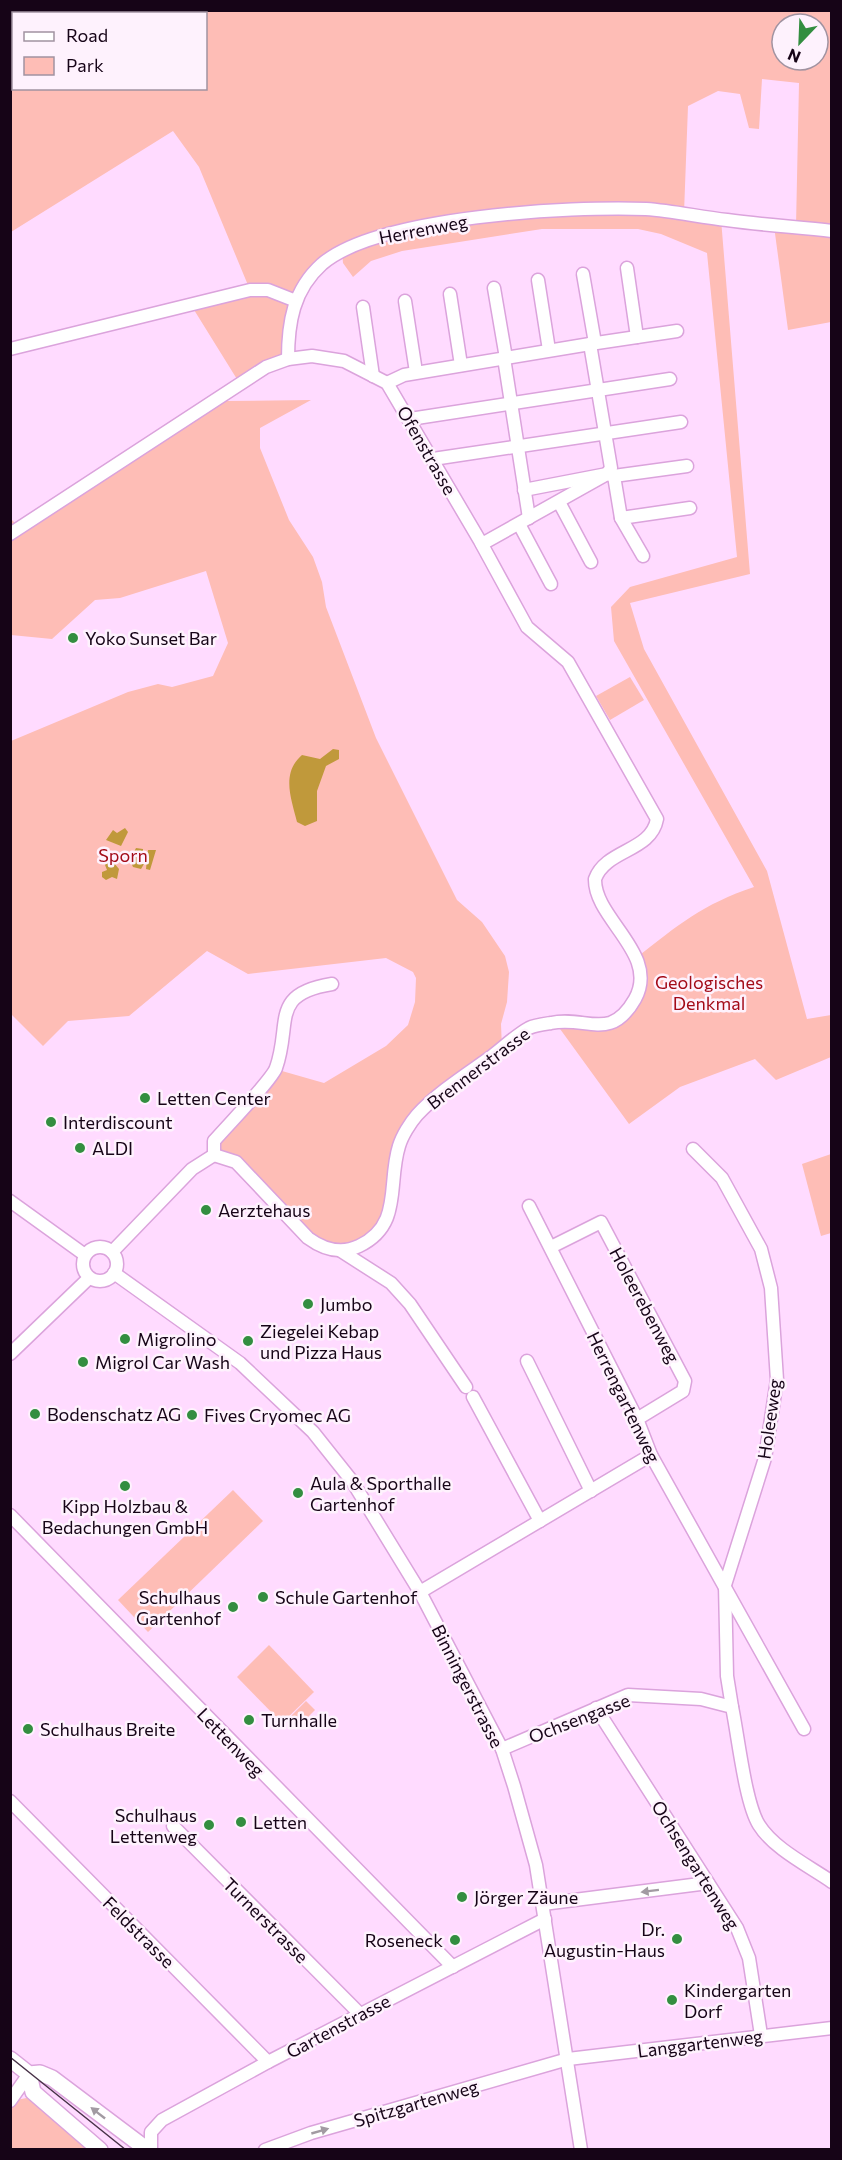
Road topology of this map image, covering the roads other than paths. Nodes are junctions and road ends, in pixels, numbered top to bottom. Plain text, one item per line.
1 (831, 231) edge
2 (627, 268) dead end
3 (583, 274) dead end
4 (538, 280) dead end
5 (494, 288) dead end
6 (450, 294) dead end
7 (296, 301) junction
8 (405, 301) dead end
9 (363, 307) dead end
10 (677, 331) dead end
11 (637, 337) junction
12 (592, 343) junction
13 (10, 349) edge
14 (549, 350) junction
15 (505, 358) junction
16 (288, 359) junction
17 (461, 365) junction
18 (416, 372) junction
19 (373, 376) junction
20 (670, 379) dead end
21 (387, 383) junction
22 (598, 389) junction
23 (510, 403) junction
24 (410, 419) junction
25 (681, 422) dead end
26 (606, 434) junction
27 (517, 447) junction
28 (433, 459) junction
29 (687, 466) dead end
30 (611, 475) junction
31 (524, 490) junction
32 (559, 501) junction
33 (690, 508) dead end
34 (621, 518) junction
35 (524, 521) junction
36 (10, 534) edge
37 (482, 544) junction
38 (643, 556) dead end
39 (591, 562) dead end
40 (551, 584) dead end
41 (517, 609) joint
42 (332, 984) dead end
43 (693, 1149) dead end
44 (213, 1155) junction
45 (10, 1201) edge
46 (529, 1206) dead end
47 (551, 1247) junction
48 (341, 1251) junction
49 (112, 1252) junction
50 (85, 1255) junction
51 (114, 1274) junction
52 (88, 1278) junction
53 (10, 1354) edge
54 (526, 1361) dead end
55 (637, 1419) junction
56 (651, 1455) junction
57 (591, 1491) junction
58 (10, 1515) edge
59 (540, 1521) junction
60 (725, 1585) junction
61 (420, 1592) junction
62 (596, 1707) junction
63 (732, 1707) junction
64 (804, 1729) dead end
65 (502, 1749) junction
66 (10, 1801) edge
67 (173, 1826) dead end
68 (708, 1882) junction
69 (831, 1882) edge
70 (543, 1904) junction
71 (545, 1919) junction
72 (453, 1967) junction
73 (360, 2014) junction
74 (831, 2028) edge
75 (761, 2036) junction
76 (10, 2059) edge
77 (568, 2059) junction
78 (268, 2062) junction
79 (29, 2074) junction
80 (10, 2101) edge
81 (145, 2149) edge
82 (100, 2150) edge
83 (265, 2150) edge
84 (581, 2150) edge

1 - 7 street, Herrenweg
2 - 11 street
3 - 12 street
4 - 14 street
5 - 15 street
6 - 17 street
7 - 13 street
7 - 16 street
8 - 18 street
9 - 19 street
10 - 11 street
11 - 12 street
12 - 14 street
12 - 22 street
14 - 15 street
15 - 17 street
15 - 23 street
16 - 19 street
16 - 36 street
17 - 18 street
18 - 21 street
19 - 21 street
20 - 22 street
21 - 24 street, Ofenstrasse
22 - 23 street
22 - 26 street
23 - 24 street
23 - 27 street
24 - 28 street, Ofenstrasse
25 - 26 street
26 - 27 street
26 - 30 street
27 - 28 street
27 - 31 street
28 - 37 street, Ofenstrasse
29 - 30 street
30 - 31 street
30 - 32 street
30 - 34 street
31 - 35 street
32 - 35 street
32 - 39 street
33 - 34 street
34 - 38 street
35 - 37 street
35 - 40 street
37 - 41 street, Ofenstrasse
41 - 48 street, Brennerstrasse
42 - 44 street
43 - 60 street, Holeeweg
44 - 48 street
44 - 49 street
45 - 50 street
46 - 47 street, Herrengartenweg
47 - 55 street, Herrengartenweg
47 - 55 street, Holeerebenweg
48 - 59 street
49 - 50 street
49 - 51 street
50 - 52 street
51 - 52 street
51 - 61 street, Binningerstrasse
52 - 53 street
54 - 57 street
55 - 56 street, Herrengartenweg
56 - 57 street
56 - 60 street, Herrengartenweg
57 - 59 street
58 - 72 street, Lettenweg
59 - 61 street
60 - 63 street, Holeeweg
60 - 64 street, Herrengartenweg
61 - 65 street, Binningerstrasse
62 - 63 street, Ochsengasse
62 - 65 street, Ochsengasse
62 - 68 street, Ochsengartenweg
63 - 69 street
65 - 70 street, Binningerstrasse
66 - 78 street, Feldstrasse
67 - 73 street, Turnerstrasse
68 -> 70 street
68 - 75 street, Ochsengartenweg
70 - 71 street, Binningerstrasse
71 - 72 street, Gartenstrasse
71 - 77 street, Binningerstrasse
72 - 73 street, Gartenstrasse
73 - 78 street, Gartenstrasse
74 - 75 street, Langgartenweg
75 - 77 street, Langgartenweg
76 - 79 main road
83 -> 77 street, Spitzgartenweg
77 - 84 street, Binningerstrasse
78 - 81 street, Gartenstrasse
79 - 80 street
81 -> 79 main road
79 - 82 main road

